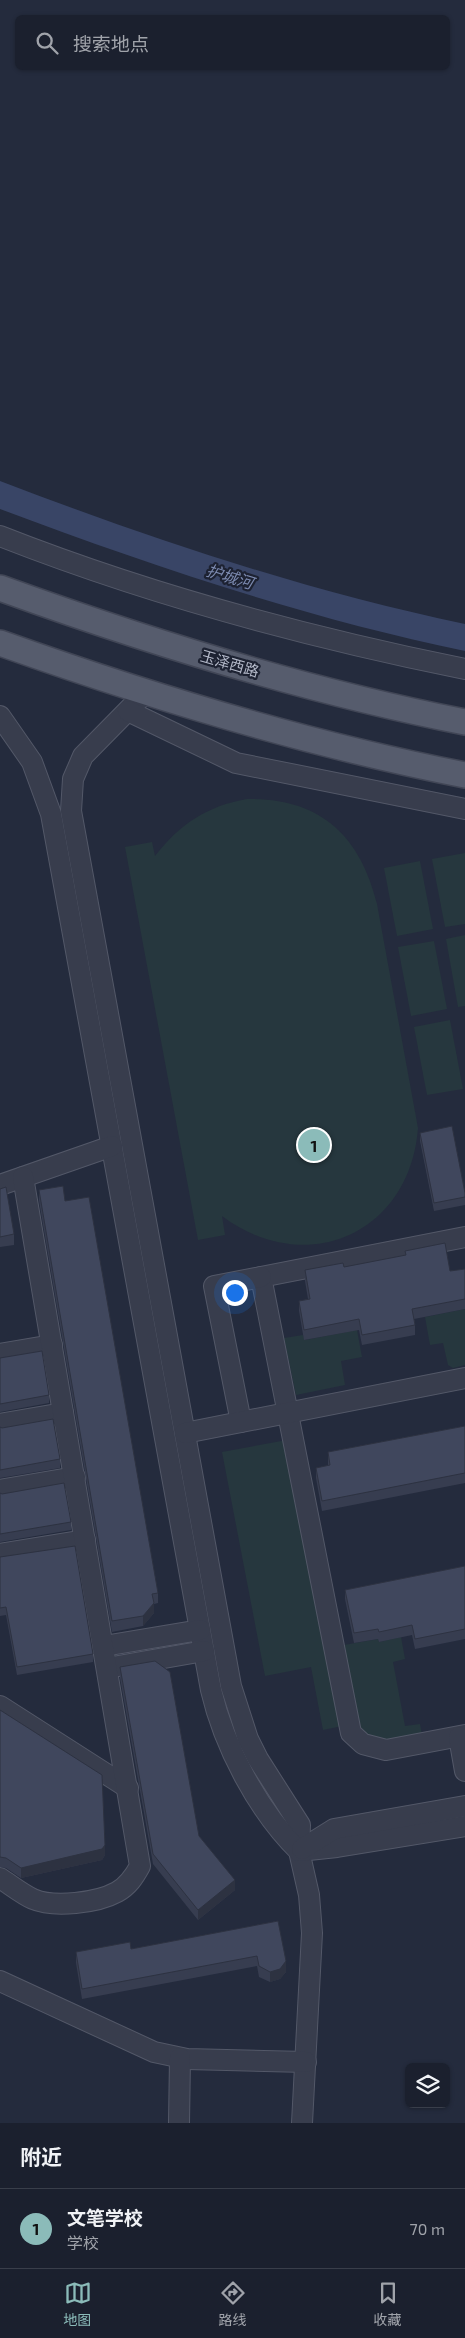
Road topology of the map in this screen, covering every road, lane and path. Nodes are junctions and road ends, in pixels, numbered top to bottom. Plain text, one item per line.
1 (0, 536) edge
2 (0, 588) edge
3 (0, 643) edge
4 (465, 669) edge
5 (146, 692) junction
6 (128, 711) junction
7 (0, 716) edge
8 (465, 722) edge
9 (465, 775) edge
10 (465, 809) edge
11 (112, 1146) junction
12 (23, 1177) junction
13 (0, 1185) edge
14 (465, 1237) edge
15 (261, 1277) junction
16 (52, 1346) junction
17 (0, 1354) edge
18 (465, 1378) edge
19 (64, 1413) junction
20 (288, 1413) junction
21 (241, 1422) junction
22 (0, 1424) edge
23 (185, 1432) junction
24 (74, 1477) junction
25 (0, 1490) edge
26 (85, 1540) junction
27 (0, 1554) edge
28 (200, 1630) junction
29 (104, 1646) junction
30 (204, 1651) junction
31 (107, 1668) junction
32 (0, 1706) edge
33 (462, 1736) edge
34 (465, 1771) edge
35 (128, 1788) junction
36 (465, 1806) edge
37 (465, 1826) edge
38 (298, 1851) junction
39 (0, 1878) edge
40 (0, 1981) edge
41 (180, 2058) junction
42 (306, 2062) junction
43 (179, 2123) edge
44 (302, 2123) edge

1 - 4 street
2 - 8 main road, 玉泽西路
3 - 5 main road
5 - 6 street
5 - 9 main road
6 - 10 street
6 - 23 street
7 - 11 street
11 - 12 street
11 - 28 street
12 - 13 street
12 - 16 street
14 - 15 street
15 - 20 street
15 - 21 street
16 - 17 street
16 - 19 street
18 - 20 street
19 - 22 street
19 - 24 street
20 - 21 street
20 - 33 street
21 - 23 street
23 - 38 street
24 - 25 street
24 - 26 street
26 - 27 street
26 - 29 street
28 - 29 street
28 - 30 street
29 - 31 street
30 - 31 street
30 - 38 street
31 - 35 street
32 - 35 street
33 - 34 street
35 - 39 street
36 - 38 street
37 - 38 street
38 - 42 street
40 - 41 street
41 - 42 street
41 - 43 street
42 - 44 street

